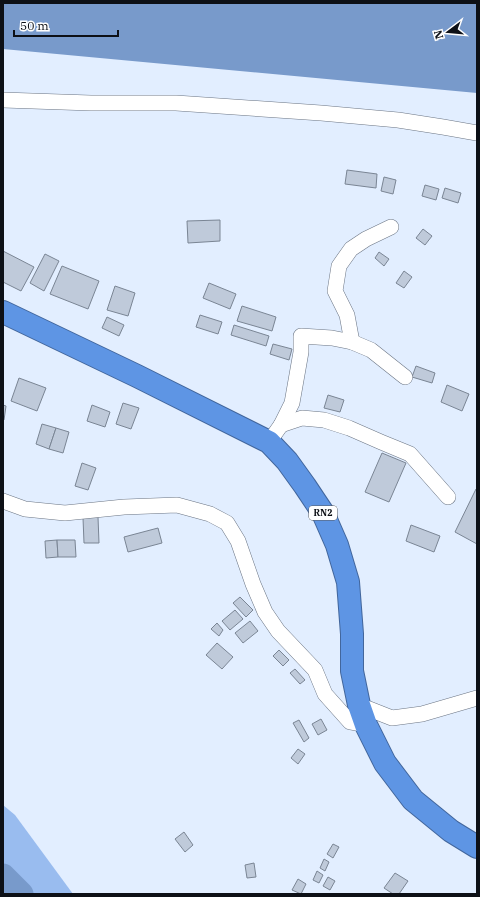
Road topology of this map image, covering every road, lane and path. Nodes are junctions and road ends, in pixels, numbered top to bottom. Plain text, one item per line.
1 (3, 100) edge
2 (477, 133) edge
3 (391, 227) dead end
4 (3, 312) edge
5 (352, 342) junction
6 (405, 377) dead end
7 (275, 434) junction
8 (448, 497) dead end
9 (3, 500) edge
10 (477, 698) edge
11 (363, 715) junction
12 (477, 847) edge

1 - 2 street
3 - 5 street
4 - 7 highway, RN2
5 - 6 street
5 - 7 street
7 - 8 street
7 - 11 highway, RN2
9 - 11 street
10 - 11 street
11 - 12 highway, RN2

